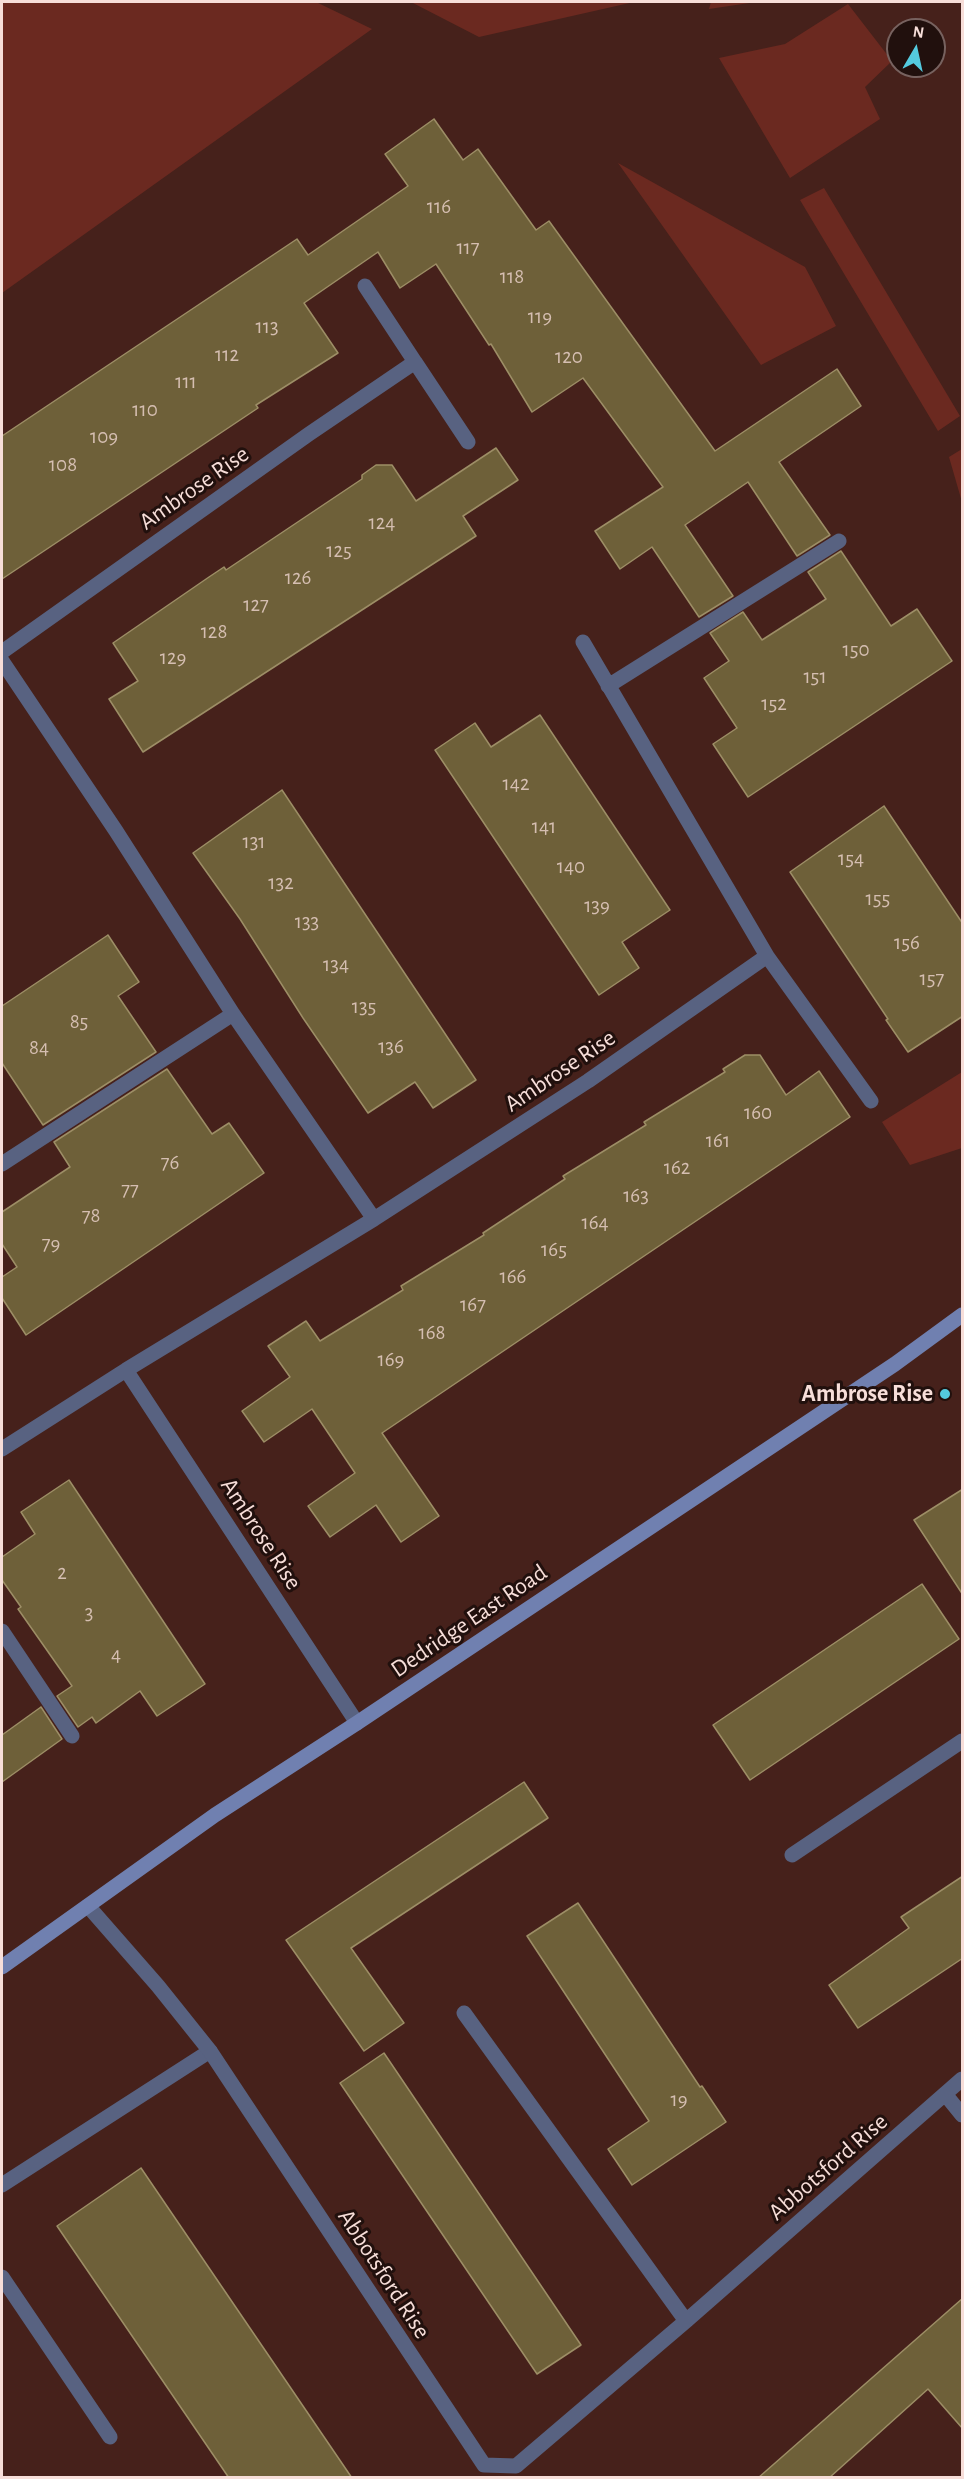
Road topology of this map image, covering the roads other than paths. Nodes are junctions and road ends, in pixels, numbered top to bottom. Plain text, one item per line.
1 (365, 286) dead end
2 (415, 362) junction
3 (468, 442) dead end
4 (839, 541) dead end
5 (583, 642) dead end
6 (2, 652) edge
7 (2, 661) edge
8 (608, 686) junction
9 (767, 956) junction
10 (232, 1014) junction
11 (871, 1101) dead end
12 (2, 1164) edge
13 (375, 1219) junction
14 (963, 1315) edge
15 (126, 1370) junction
16 (2, 1449) edge
17 (2, 1631) edge
18 (357, 1723) junction
19 (72, 1736) dead end
20 (963, 1741) edge
21 (792, 1855) dead end
22 (88, 1906) junction
23 (2, 1967) edge
24 (464, 2013) dead end
25 (210, 2051) junction
26 (963, 2079) edge
27 (945, 2094) junction
28 (963, 2115) edge
29 (2, 2185) edge
30 (2, 2277) edge
31 (686, 2321) junction
32 (110, 2437) dead end

1 - 2 street
2 - 3 street
2 - 6 street, Ambrose Rise
4 - 8 street
5 - 8 street
7 - 10 street
8 - 9 street
9 - 11 street
9 - 13 street, Ambrose Rise
10 - 12 street
10 - 13 street
13 - 15 street, Ambrose Rise
14 - 18 street, Dedridge East Road
15 - 16 street, Ambrose Rise
15 - 18 street, Ambrose Rise
17 - 19 street
18 - 22 street, Dedridge East Road
20 - 21 street
22 - 23 street, Dedridge East Road
22 - 25 street, Abbotsford Rise
24 - 31 street
25 - 29 street
25 - 31 street, Abbotsford Rise
26 - 27 street, Abbotsford Rise
27 - 28 street
27 - 31 street, Abbotsford Rise
30 - 32 street

